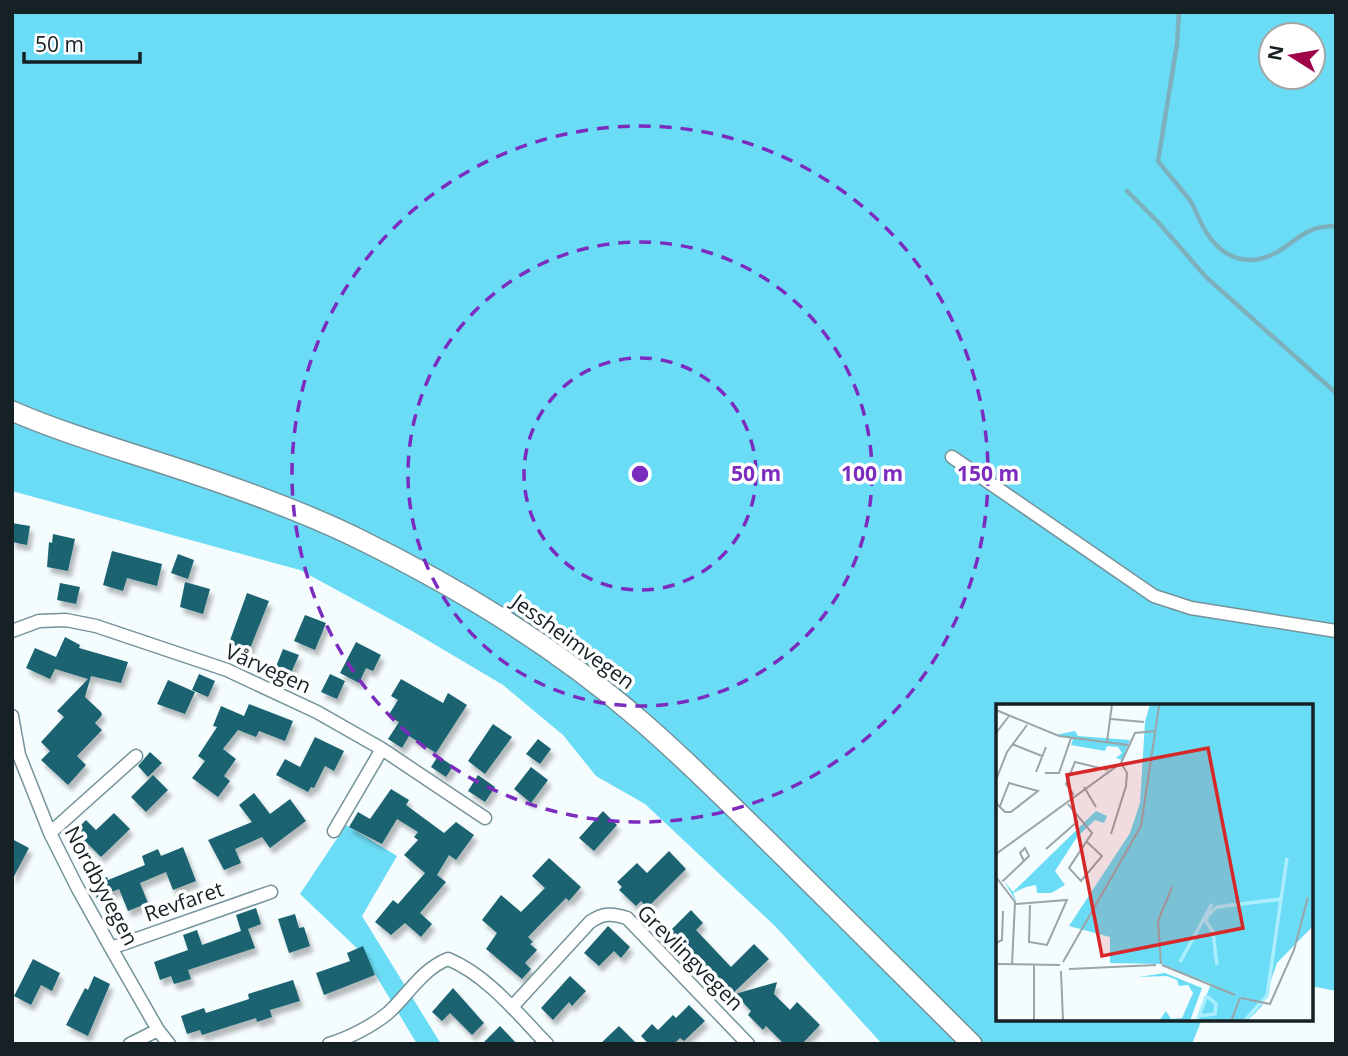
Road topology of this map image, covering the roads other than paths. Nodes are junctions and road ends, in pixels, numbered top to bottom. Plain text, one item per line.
1 (12, 411) edge
2 (12, 422) edge
3 (50, 428) junction
4 (952, 457) dead end
5 (12, 631) edge
6 (1336, 631) edge
7 (12, 716) edge
8 (382, 749) junction
9 (136, 756) dead end
10 (15, 760) edge
11 (485, 818) dead end
12 (334, 831) dead end
13 (50, 833) junction
14 (271, 892) dead end
15 (111, 948) junction
16 (512, 1007) junction
17 (158, 1030) junction
18 (344, 1042) edge
19 (130, 1044) edge
20 (169, 1044) edge
21 (329, 1044) edge
22 (547, 1044) edge
23 (748, 1044) edge
24 (972, 1044) edge

1 - 3 main road, Jessheimvegen
2 - 3 main road, Jessheimvegen
3 - 24 main road, Jessheimvegen
4 - 6 street
5 - 8 street, Vårvegen
7 - 10 street, Nordbyvegen
8 - 11 street, Vårvegen
8 - 12 street
9 - 13 street
10 - 13 street, Nordbyvegen
13 - 15 street, Nordbyvegen
14 - 15 street, Revfaret
15 - 17 street, Nordbyvegen
16 - 18 street
16 - 22 street
16 - 23 street, Grevlingvegen
17 - 19 street
17 - 20 street, Nordbyvegen
18 - 21 street

